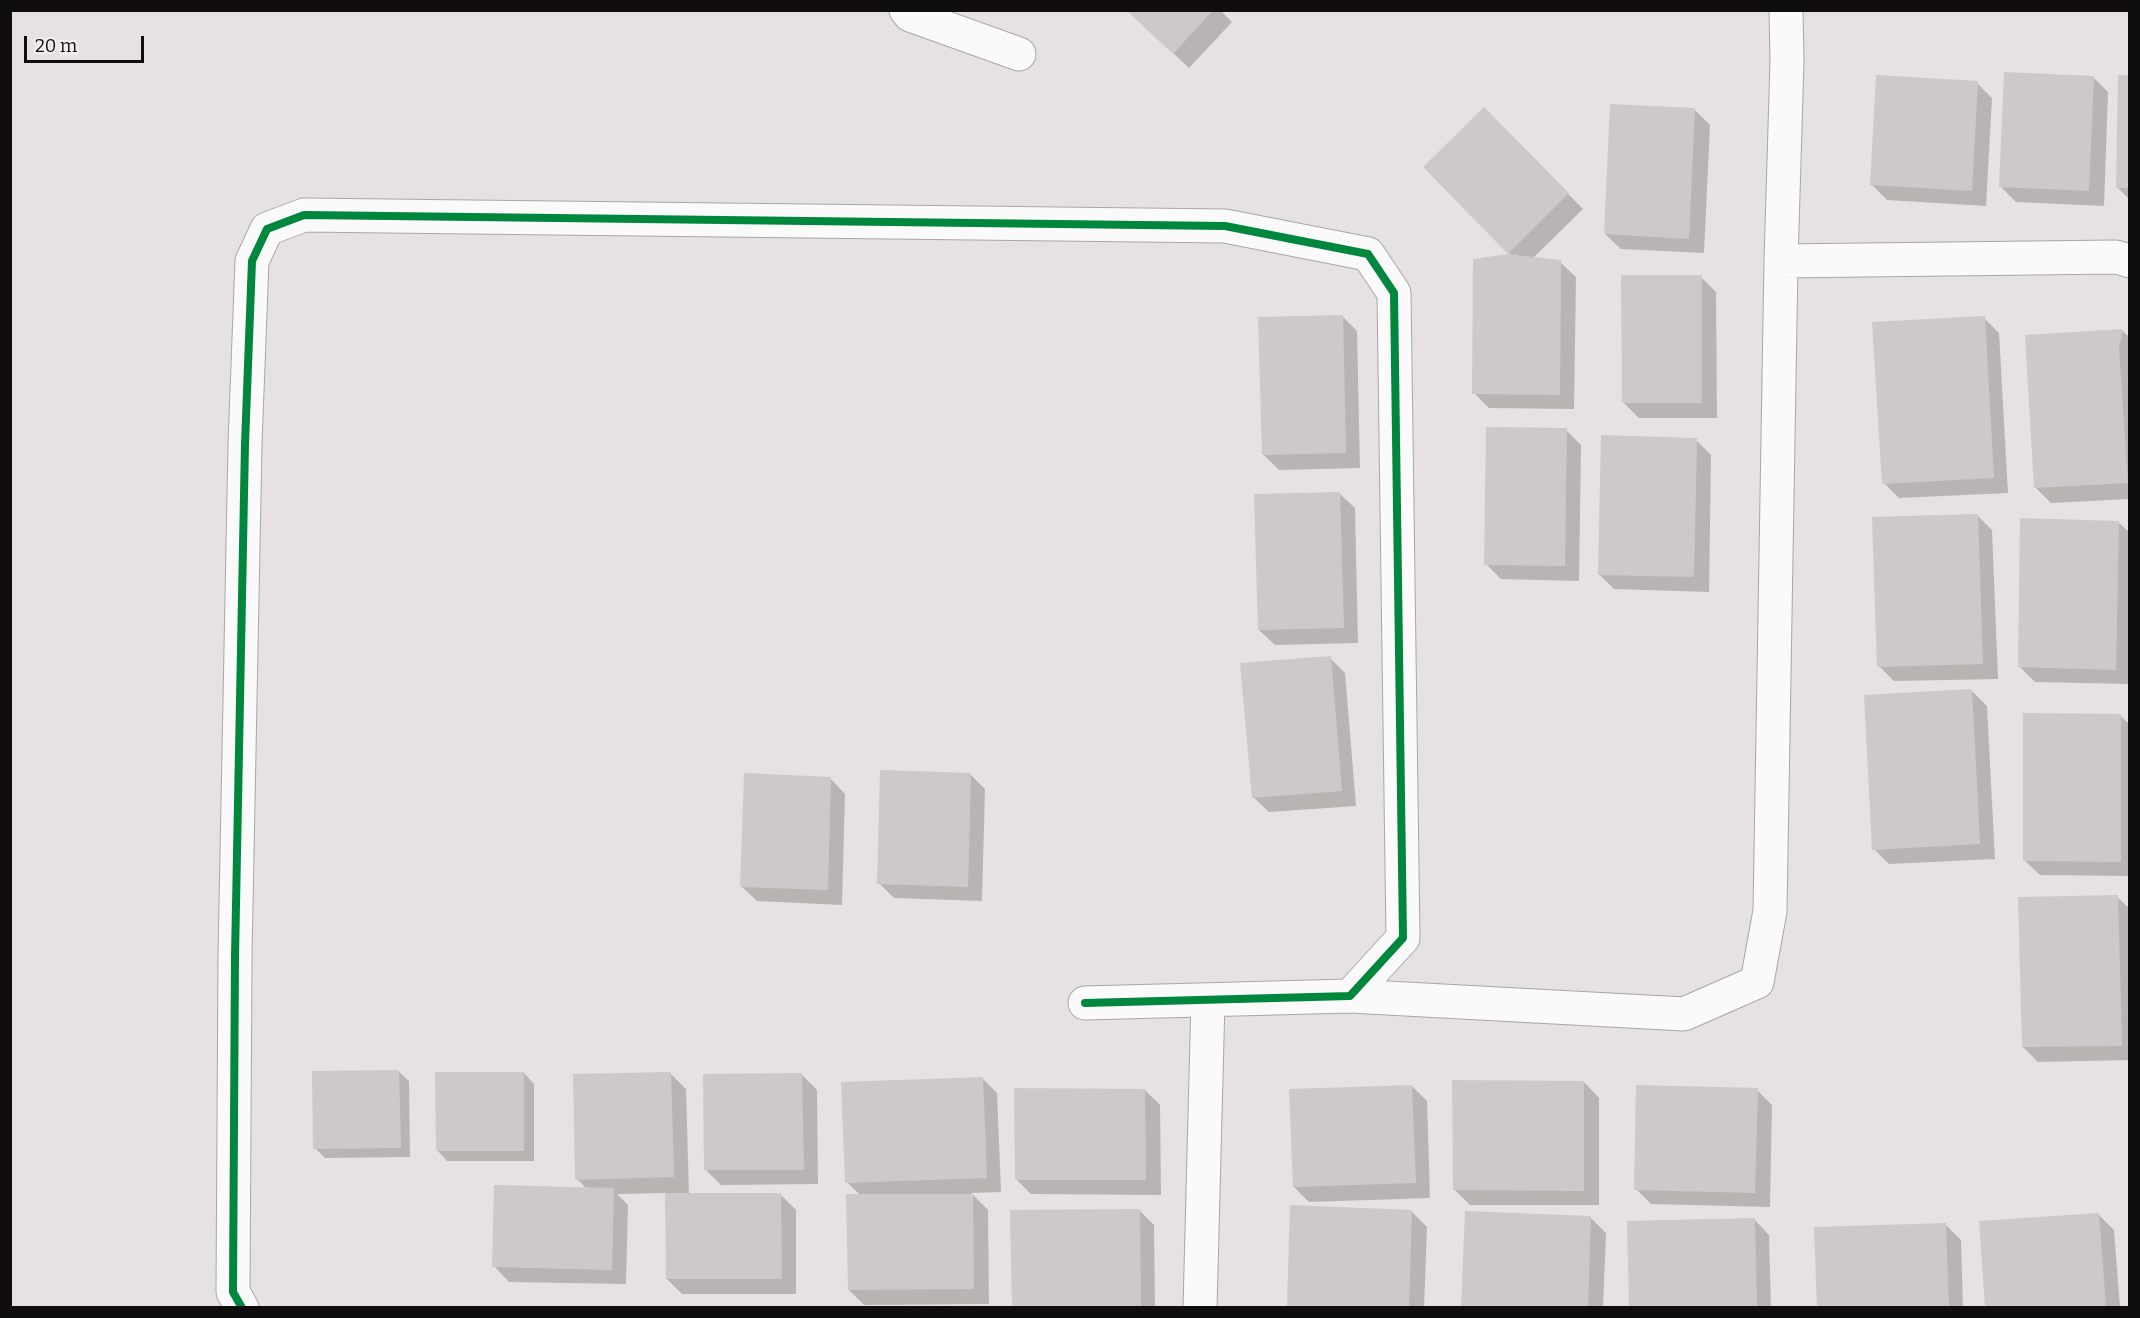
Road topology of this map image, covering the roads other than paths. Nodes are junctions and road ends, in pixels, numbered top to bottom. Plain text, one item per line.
1 (906, 10) edge
2 (1786, 10) edge
3 (1019, 54) dead end
4 (1781, 261) junction
5 (2130, 261) edge
6 (1350, 996) junction
7 (1209, 1000) junction
8 (1085, 1003) dead end
9 (242, 1308) edge
10 (1200, 1308) edge

1 - 3 street
2 - 4 street
4 - 5 street
4 - 6 street
6 - 7 street
6 - 9 street
7 - 8 street
7 - 10 street

